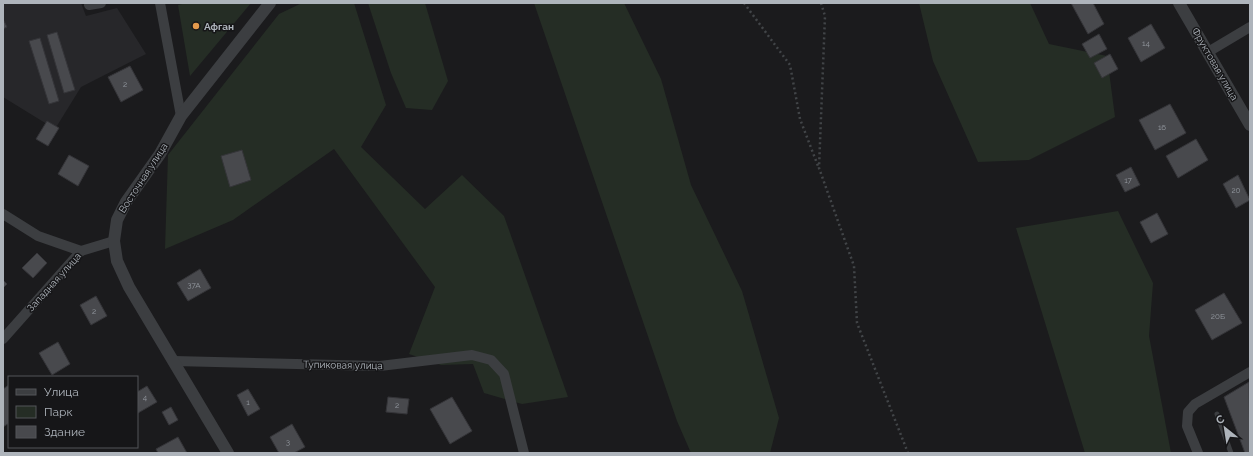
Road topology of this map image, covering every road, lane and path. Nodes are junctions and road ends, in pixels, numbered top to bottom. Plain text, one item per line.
1 (101, 3) edge
2 (160, 3) edge
3 (270, 3) edge
4 (744, 3) edge
5 (820, 3) edge
6 (1179, 3) edge
7 (89, 5) dead end
8 (1250, 27) edge
9 (1208, 52) junction
10 (181, 116) junction
11 (1250, 125) edge
12 (819, 168) junction
13 (3, 214) edge
14 (114, 241) junction
15 (81, 251) junction
16 (3, 339) edge
17 (174, 361) junction
18 (1250, 372) edge
19 (1217, 414) dead end
20 (228, 453) edge
21 (524, 453) edge
22 (908, 453) edge
23 (1198, 453) edge
24 (1231, 453) edge

1 - 7 street
2 - 10 street
3 - 10 street, Восточная улица
4 - 12 path
5 - 12 path
6 - 9 street, Фруктовая улица
8 - 9 street
9 - 11 street, Фруктовая улица
10 - 14 street, Восточная улица
12 - 22 path
13 - 15 street
14 - 15 street, Западная улица
14 - 17 street, Восточная улица
15 - 16 street, Западная улица
17 - 20 street, Восточная улица
17 - 21 street, Тупиковая улица
18 - 23 street
19 - 24 lane

